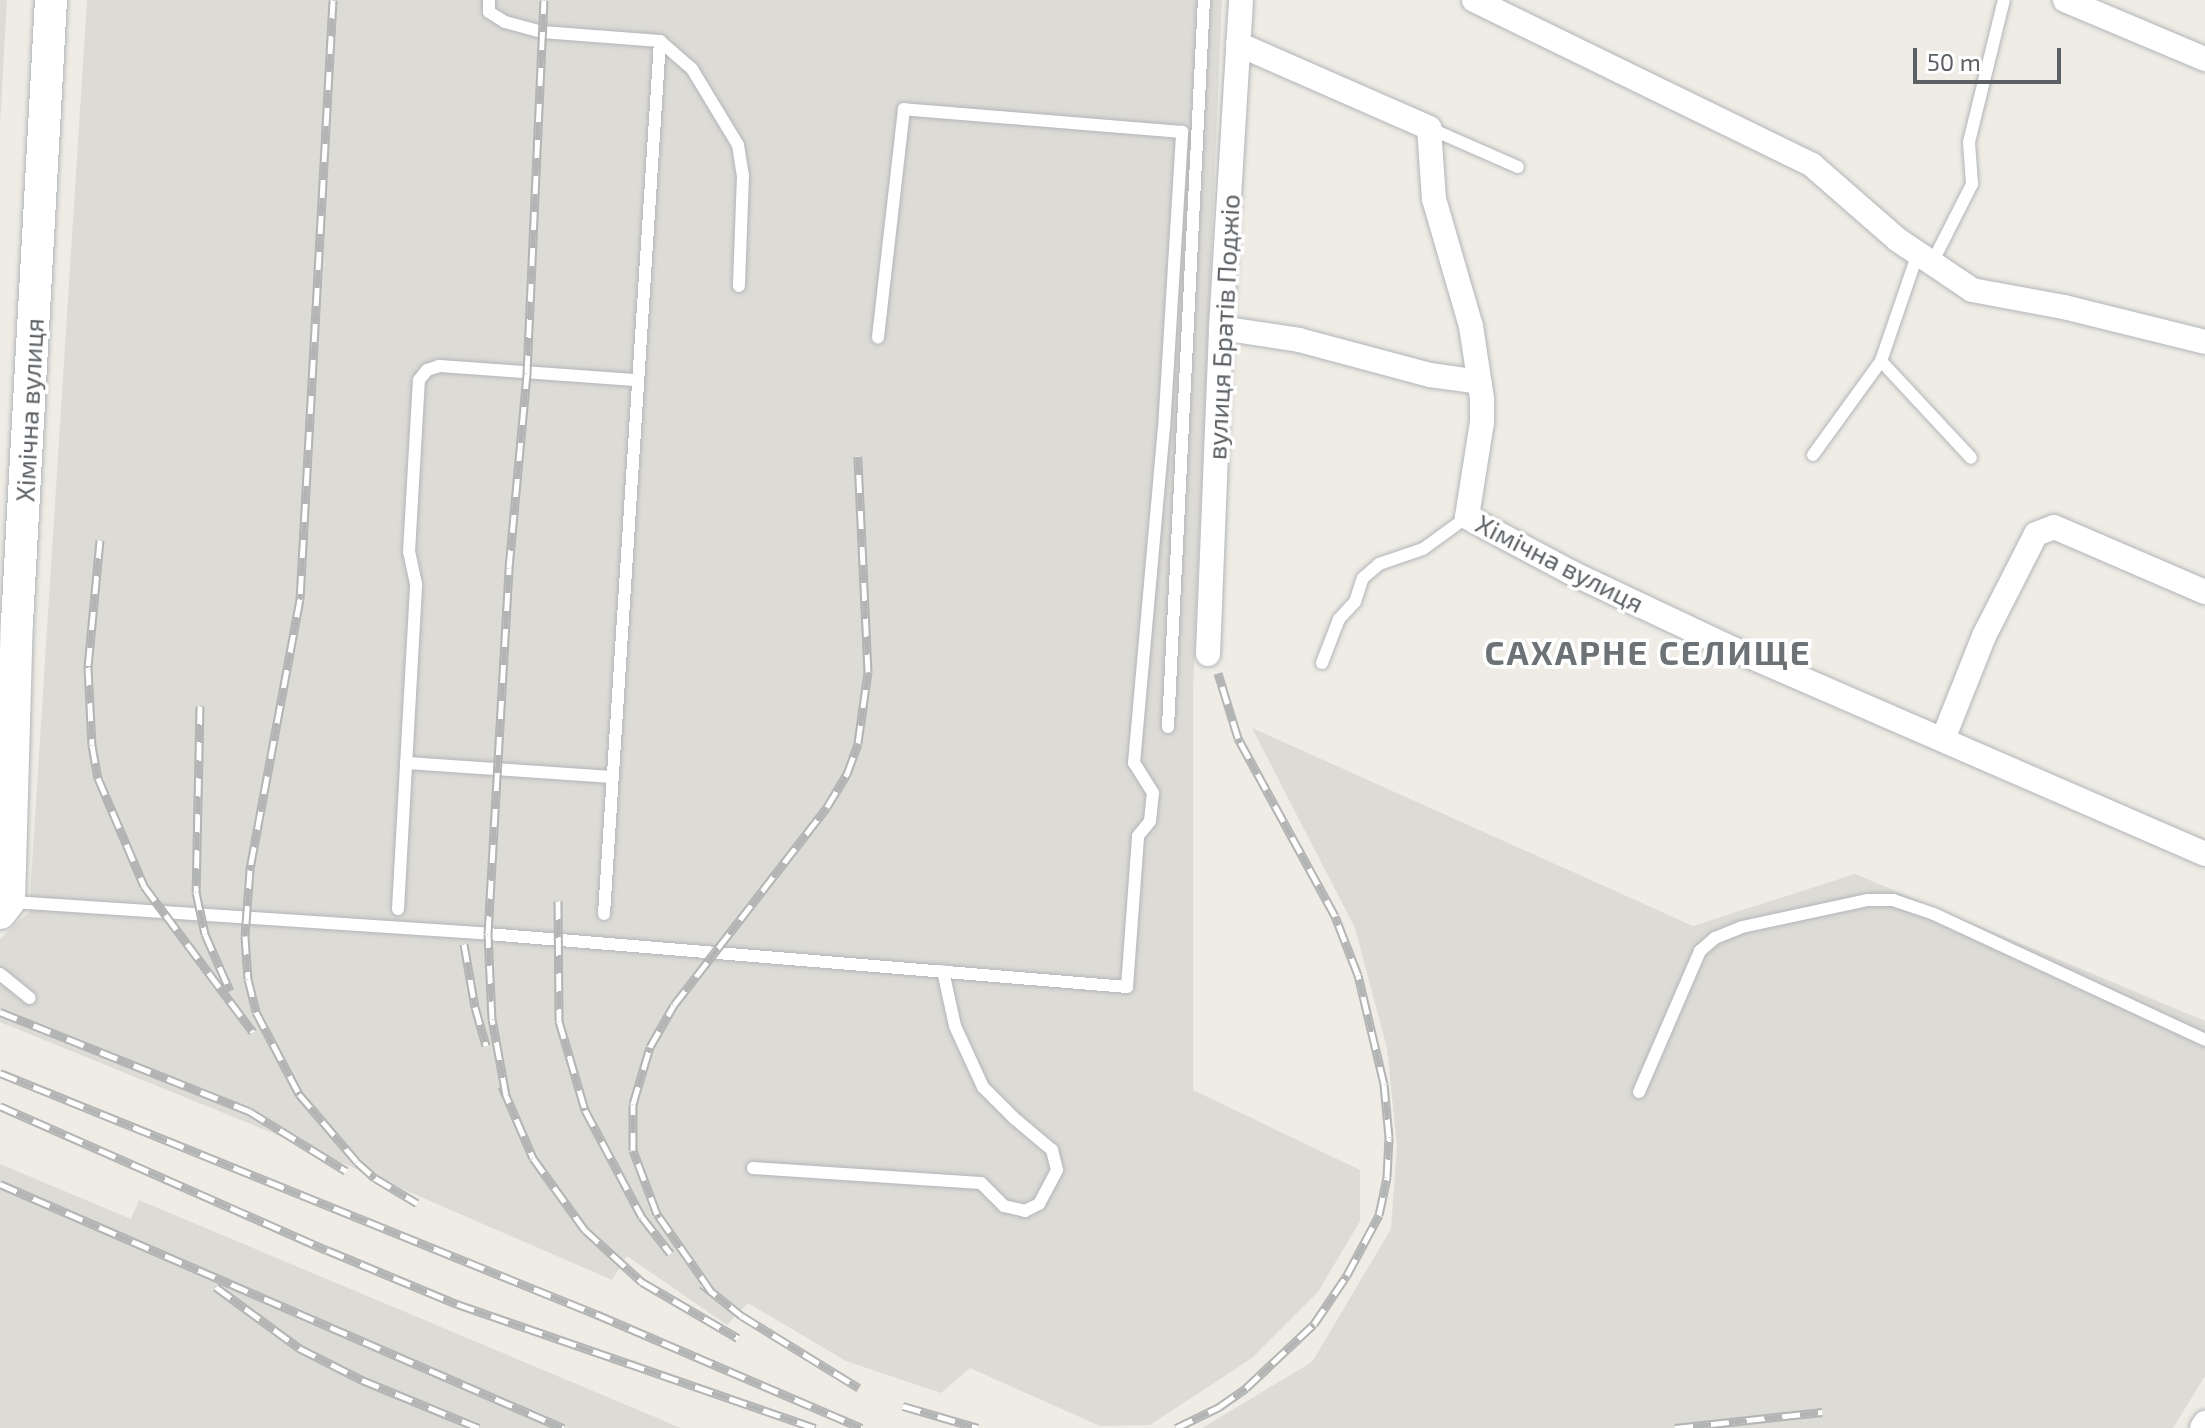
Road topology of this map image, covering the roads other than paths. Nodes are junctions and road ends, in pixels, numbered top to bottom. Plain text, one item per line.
1 (51, 0) edge
2 (489, 0) edge
3 (1204, 0) edge
4 (1241, 0) edge
5 (1474, 0) edge
6 (2004, 0) edge
7 (2065, 0) edge
8 (660, 41) junction
9 (1238, 44) junction
10 (2205, 59) edge
11 (1429, 128) junction
12 (1518, 167) dead end
13 (1925, 258) junction
14 (739, 286) dead end
15 (1221, 328) junction
16 (878, 338) dead end
17 (2205, 342) edge
18 (1881, 361) junction
19 (636, 380) junction
20 (1480, 382) junction
21 (1813, 455) dead end
22 (1971, 458) dead end
23 (1467, 517) junction
24 (2205, 592) edge
25 (9, 631) edge
26 (1208, 654) dead end
27 (1322, 663) dead end
28 (1168, 727) dead end
29 (1943, 739) junction
30 (406, 763) junction
31 (610, 777) junction
32 (2205, 854) edge
33 (3, 906) edge
34 (398, 909) dead end
35 (604, 914) dead end
36 (943, 971) junction
37 (1, 977) edge
38 (30, 998) dead end
39 (2205, 1040) edge
40 (1639, 1092) dead end
41 (753, 1168) dead end

1 - 25 main road, Хімічна вулиця
2 - 8 lane
3 - 28 lane
4 - 9 street, вулиця Братів Поджіо
5 - 13 street
6 - 13 lane
7 - 10 street
8 - 14 lane
8 - 19 lane
9 - 11 street
9 - 15 street, вулиця Братів Поджіо
11 - 12 lane
11 - 20 street, Хімічна вулиця
13 - 17 street
13 - 18 lane
15 - 20 street
15 - 26 street, вулиця Братів Поджіо
16 - 36 lane
18 - 21 lane
18 - 22 lane
19 - 30 lane
19 - 31 lane
20 - 23 street, Хімічна вулиця
23 - 27 lane
23 - 29 street, Хімічна вулиця
24 - 29 street
25 - 33 main road, Хімічна вулиця
29 - 32 street, Хімічна вулиця
30 - 31 lane
30 - 34 lane
31 - 35 lane
33 - 36 lane
36 - 41 lane
37 - 38 lane
39 - 40 lane

